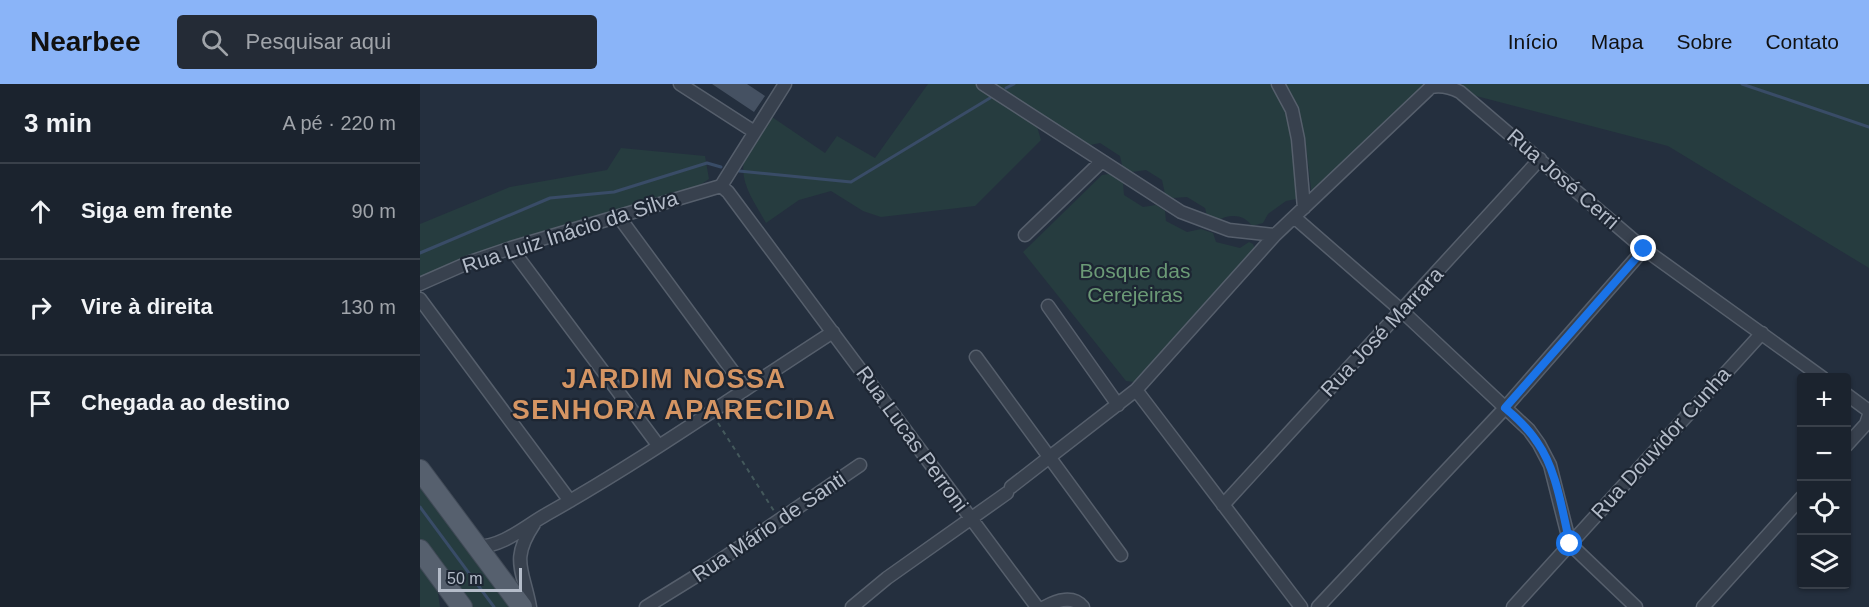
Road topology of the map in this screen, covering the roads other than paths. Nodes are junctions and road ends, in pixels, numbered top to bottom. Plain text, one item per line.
1 (680, 84) edge
2 (785, 84) edge
3 (983, 84) edge
4 (1278, 84) edge
5 (753, 131) junction
6 (1540, 159) junction
7 (1102, 161) junction
8 (721, 186) junction
9 (1304, 208) junction
10 (619, 217) junction
11 (1294, 218) junction
12 (1025, 235) dead end
13 (1275, 235) junction
14 (510, 248) junction
15 (1644, 249) junction
16 (420, 284) edge
17 (420, 299) edge
18 (1048, 306) dead end
19 (1402, 311) junction
20 (833, 332) junction
21 (1762, 333) junction
22 (976, 357) dead end
23 (1816, 373) edge
24 (745, 388) junction
25 (1136, 390) junction
26 (1851, 398) edge
27 (1118, 405) junction
28 (1505, 408) junction
29 (1869, 413) edge
30 (1851, 440) edge
31 (658, 445) junction
32 (1049, 456) junction
33 (860, 465) dead end
34 (420, 470) edge
35 (570, 501) junction
36 (1797, 502) edge
37 (1223, 505) junction
38 (970, 519) junction
39 (536, 520) junction
40 (1570, 544) junction
41 (477, 547) junction
42 (420, 550) edge
43 (1122, 555) dead end
44 (443, 581) junction
45 (1082, 605) edge
46 (448, 607) edge
47 (462, 607) edge
48 (522, 607) edge
49 (530, 607) edge
50 (646, 607) edge
51 (852, 607) edge
52 (1037, 607) edge
53 (1045, 607) edge
54 (1301, 607) edge
55 (1318, 607) edge
56 (1513, 607) edge
57 (1635, 607) edge
58 (1703, 607) edge

1 - 5 street
2 - 5 street
3 - 7 street
4 - 9 street
5 - 8 street
6 - 9 street, Rua José Cerri
6 - 15 street, Rua José Cerri
6 - 19 street, Rua José Marrara
7 - 12 street
7 - 13 street
8 - 10 street, Rua Luiz Inácio da Silva
8 - 20 street, Rua Lucas Perroni
9 - 11 street
10 - 14 street, Rua Luiz Inácio da Silva
10 - 24 street
11 - 13 street
11 - 19 street
13 - 25 street
14 - 16 street, Rua Luiz Inácio da Silva
14 - 31 street
15 - 21 street, Rua José Cerri
15 - 28 street
17 - 35 street
18 - 27 street
19 - 28 street
19 - 37 street, Rua José Marrara
20 - 24 street
20 - 38 street, Rua Lucas Perroni
21 - 23 street, Rua José Cerri
21 - 40 street, Rua Douvidor Cunha
22 - 32 street
24 - 31 street
25 - 27 street
25 - 37 street
26 - 29 street
27 - 32 street
28 - 40 street
28 - 55 street
29 - 30 street
31 - 35 street
32 - 38 street
32 - 43 street
33 - 50 street, Rua Mário de Santi
34 - 41 main road
35 - 39 street
36 - 58 street
37 - 54 street
38 - 51 street
38 - 52 street, Rua Lucas Perroni
39 - 41 street
39 - 49 street
40 - 56 street, Rua Douvidor Cunha
40 - 57 street
41 - 48 main road
42 - 44 main road
44 - 46 main road
44 - 47 main road
45 - 53 street

